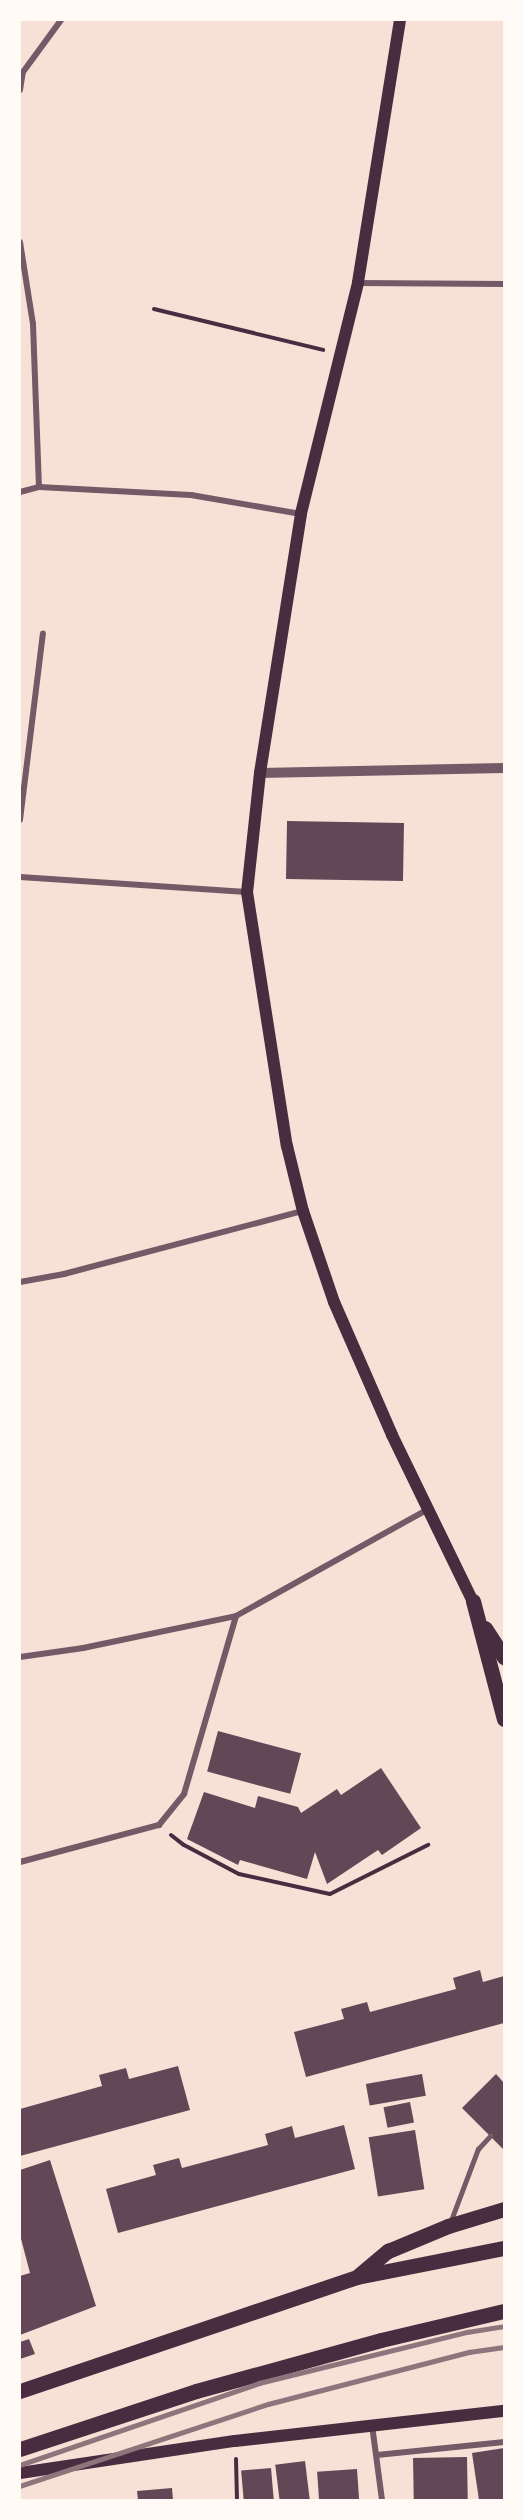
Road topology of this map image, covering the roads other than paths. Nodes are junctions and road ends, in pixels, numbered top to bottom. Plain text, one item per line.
1 (61, 20) edge
2 (400, 20) edge
3 (20, 90) edge
4 (20, 242) edge
5 (358, 283) junction
6 (504, 284) edge
7 (39, 487) junction
8 (20, 492) edge
9 (301, 514) junction
10 (43, 633) dead end
11 (504, 768) edge
12 (260, 773) junction
13 (20, 820) edge
14 (20, 877) edge
15 (247, 892) junction
16 (303, 1211) junction
17 (20, 1282) edge
18 (430, 1509) junction
19 (473, 1601) junction
20 (236, 1616) junction
21 (485, 1628) junction
22 (504, 1656) edge
23 (20, 1657) edge
24 (504, 1669) edge
25 (504, 1719) edge
26 (20, 1862) edge
27 (490, 2136) dead end
28 (504, 2209) edge
29 (448, 2226) junction
30 (504, 2248) edge
31 (357, 2277) junction
32 (504, 2311) edge
33 (20, 2391) edge
34 (504, 2412) edge
35 (372, 2424) junction
36 (504, 2442) edge
37 (20, 2449) edge
38 (377, 2455) junction
39 (20, 2473) edge
40 (382, 2500) edge

1 - 3 street
2 - 5 main road
4 - 7 street
5 - 6 street
5 - 9 main road
7 - 8 street
7 - 9 street
9 - 12 main road
10 - 13 street
11 - 12 street
12 - 15 main road
14 - 15 street
15 - 16 main road
16 - 17 street
16 - 18 main road
18 - 19 main road
18 - 20 street
19 - 21 main road
19 - 25 main road
20 - 23 street
20 - 26 street
21 - 22 main road
21 - 24 main road
27 - 29 lane
28 - 29 main road
29 - 31 main road
30 - 31 main road
31 - 33 main road
32 - 37 main road
34 - 35 main road
35 - 38 street
35 - 39 main road
36 - 38 street
38 - 40 street

